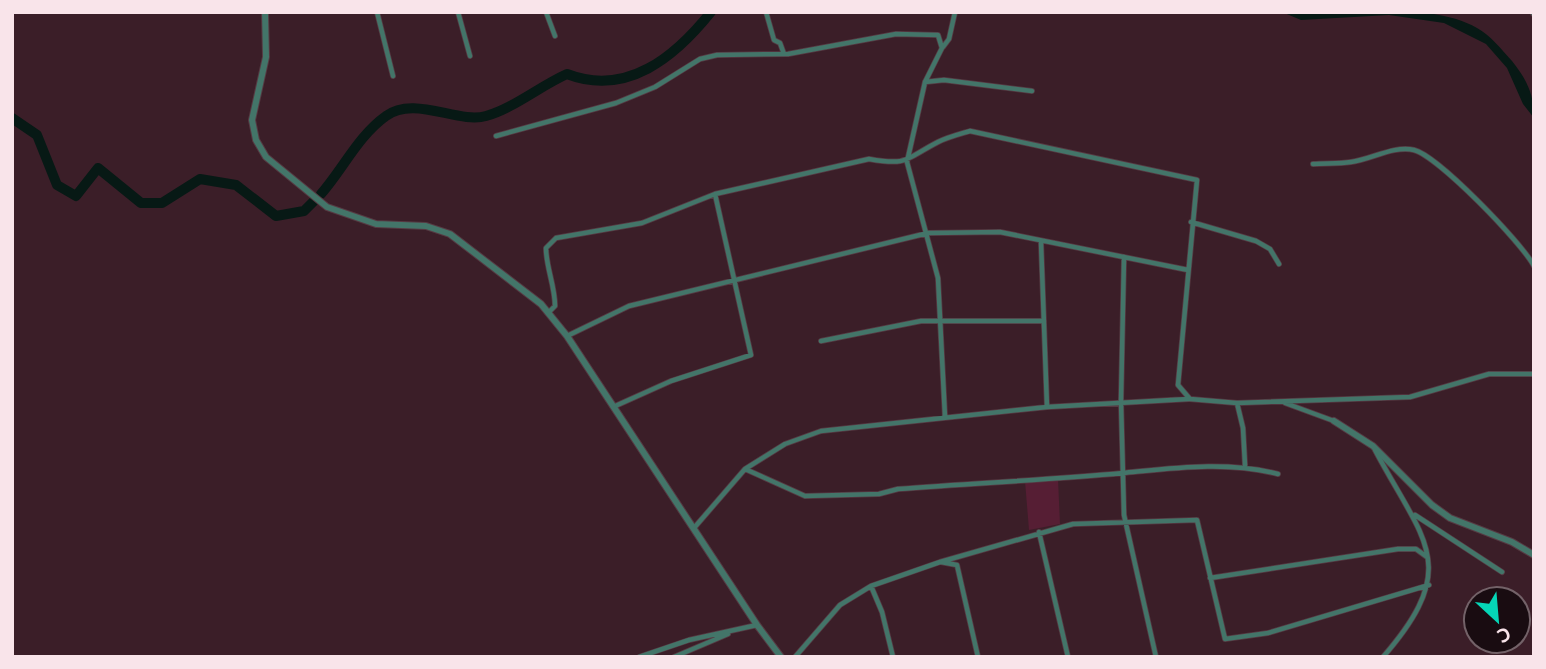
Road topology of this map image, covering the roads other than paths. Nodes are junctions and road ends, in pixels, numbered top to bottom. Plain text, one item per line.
1 (265, 12) edge
2 (377, 12) edge
3 (458, 12) edge
4 (546, 12) edge
5 (766, 12) edge
6 (955, 12) edge
7 (555, 36) dead end
8 (942, 48) junction
9 (784, 54) junction
10 (470, 56) dead end
11 (393, 76) dead end
12 (925, 82) junction
13 (1032, 91) dead end
14 (496, 136) dead end
15 (907, 162) junction
16 (1313, 164) dead end
17 (715, 194) junction
18 (1191, 222) junction
19 (928, 233) junction
20 (1041, 242) junction
21 (1124, 257) junction
22 (1279, 264) dead end
23 (1534, 266) edge
24 (1188, 270) junction
25 (736, 278) junction
26 (548, 313) junction
27 (940, 320) junction
28 (1044, 321) junction
29 (567, 337) junction
30 (821, 341) dead end
31 (1534, 374) edge
32 (1190, 398) junction
33 (1121, 401) junction
34 (1284, 402) junction
35 (1237, 403) junction
36 (613, 407) junction
37 (1046, 407) junction
38 (945, 417) junction
39 (1334, 421) joint
40 (1373, 446) junction
41 (1245, 466) junction
42 (745, 469) junction
43 (1125, 472) junction
44 (1278, 474) dead end
45 (1414, 515) junction
46 (1126, 521) junction
47 (693, 530) junction
48 (1039, 532) junction
49 (1534, 555) edge
50 (1427, 557) junction
51 (940, 562) junction
52 (1502, 572) dead end
53 (1210, 578) junction
54 (1429, 585) junction
55 (871, 586) junction
56 (757, 625) junction
57 (736, 630) junction
58 (689, 655) edge
59 (639, 657) edge
60 (674, 657) edge
61 (781, 657) edge
62 (795, 657) edge
63 (893, 657) edge
64 (978, 657) edge
65 (1068, 657) edge
66 (1157, 657) edge
67 (1383, 657) edge

1 - 26 street
2 - 11 street
3 - 10 street
4 - 7 street
5 - 9 street
6 - 8 street
8 - 9 street
8 - 12 street
9 - 14 street
12 - 13 street
12 - 15 street
15 - 17 street
15 - 18 street
15 - 19 street
16 - 23 street
17 - 25 street
17 - 26 street
18 - 22 street
18 - 24 street
19 - 20 street
19 - 25 street
19 - 27 street
20 - 21 street
20 - 28 street
21 - 24 street
21 - 33 street
24 - 32 street
25 - 29 street
25 - 36 street
26 - 29 street
27 - 28 street
27 - 30 street
27 - 38 street
28 - 37 street
29 - 36 street
31 - 34 street
32 - 33 street
32 - 35 street
33 - 37 street
33 - 43 street
34 - 35 street
34 - 39 street
35 - 41 street
36 - 47 street
37 - 38 street
38 - 42 street
39 - 40 street
40 - 45 street
40 - 49 street
41 - 43 street
41 - 44 street
42 - 43 street
42 - 47 street
43 - 46 street
45 - 50 street
45 - 52 street
46 - 48 street
46 - 53 street
46 - 66 street
47 - 56 street
48 - 51 street
48 - 65 street
50 - 53 street
50 - 54 street
51 - 55 street
51 - 64 street
53 - 54 street
54 - 67 street
55 - 62 street
55 - 63 street
56 - 57 street
56 - 61 street
57 - 58 street
57 - 59 street
58 - 60 street

